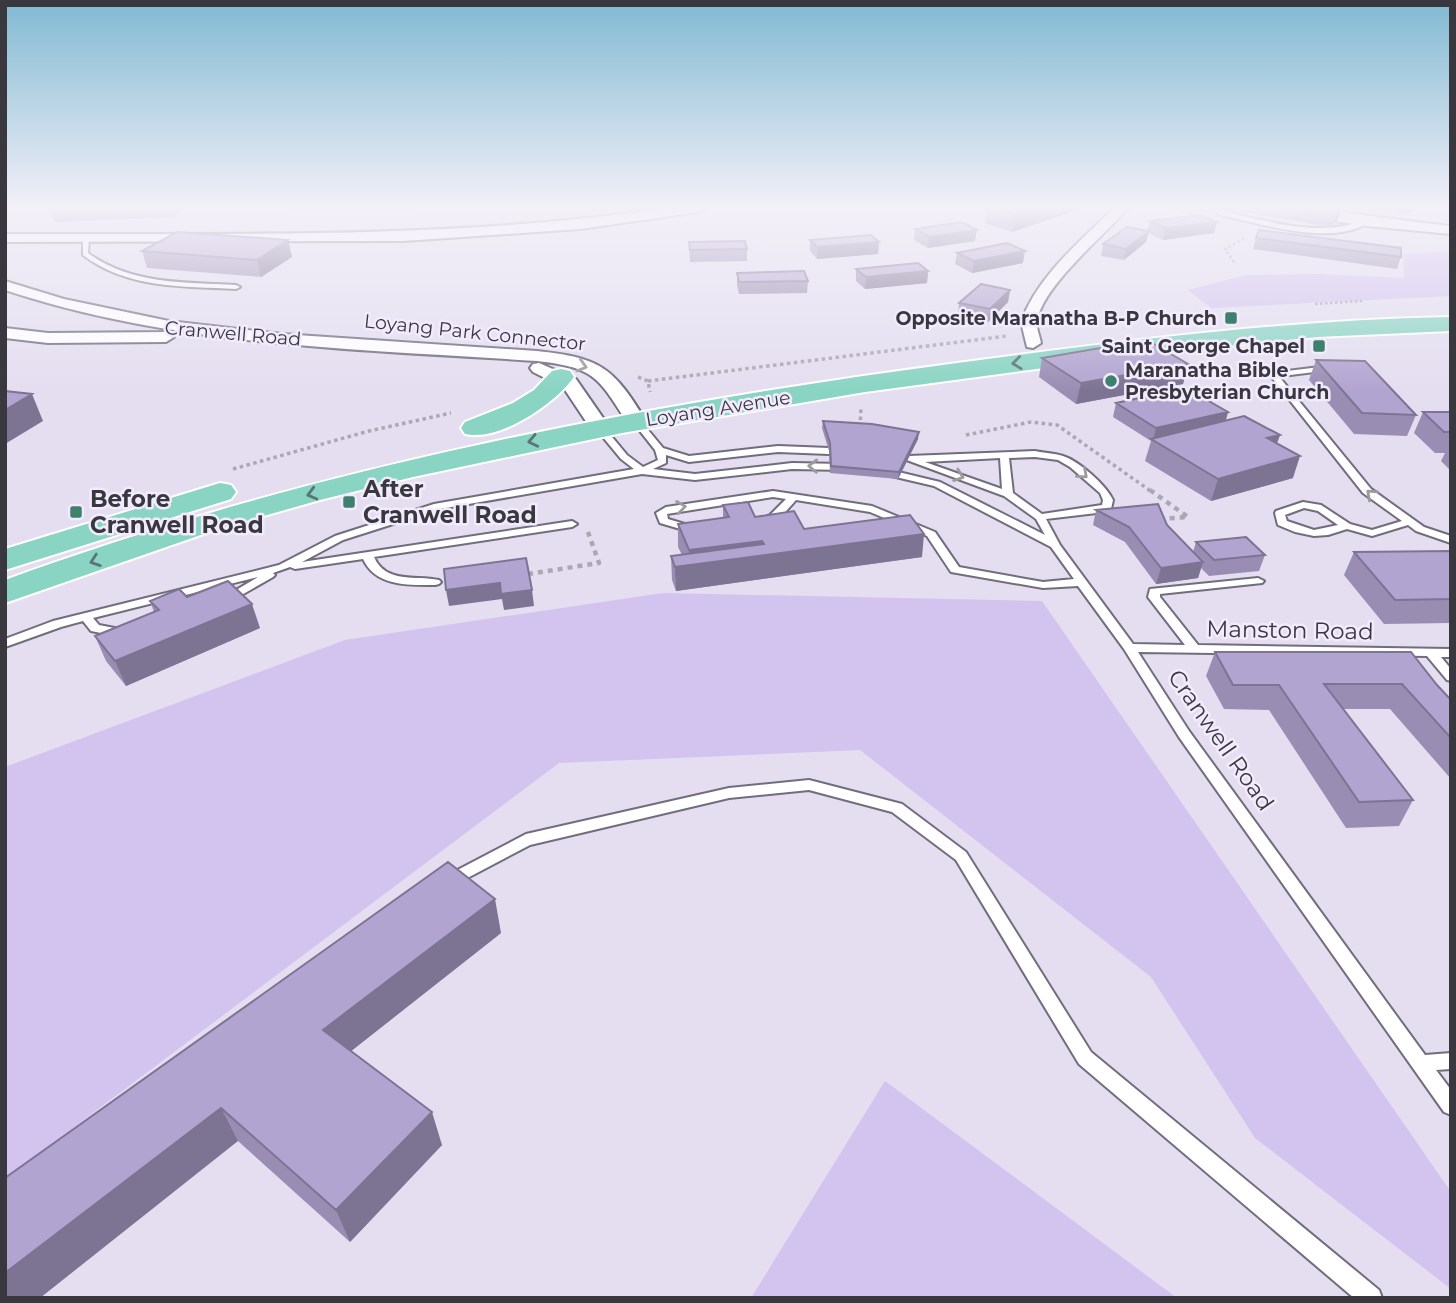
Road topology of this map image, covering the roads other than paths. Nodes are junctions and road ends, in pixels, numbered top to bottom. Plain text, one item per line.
1 (105, 269) edge
2 (1064, 269) edge
3 (5, 285) edge
4 (236, 287) dead end
5 (1451, 310) edge
6 (134, 320) junction
7 (1451, 324) edge
8 (155, 326) junction
9 (5, 333) edge
10 (238, 333) junction
11 (34, 335) junction
12 (1032, 338) junction
13 (92, 339) junction
14 (466, 353) junction
15 (1343, 367) edge
16 (561, 377) junction
17 (630, 411) junction
18 (593, 417) junction
19 (466, 420) junction
20 (660, 450) junction
21 (829, 451) edge
22 (1003, 455) junction
23 (852, 468) edge
24 (874, 470) edge
25 (642, 471) junction
26 (1008, 494) junction
27 (794, 497) junction
28 (1040, 517) junction
29 (1408, 522) junction
30 (572, 524) dead end
31 (1346, 526) junction
32 (750, 529) edge
33 (712, 531) edge
34 (1451, 540) edge
35 (1055, 545) junction
36 (367, 555) junction
37 (5, 560) edge
38 (283, 567) junction
39 (1258, 581) dead end
40 (435, 582) dead end
41 (1081, 582) junction
42 (5, 592) edge
43 (215, 606) edge
44 (86, 617) junction
45 (143, 633) edge
46 (5, 643) edge
47 (1129, 648) junction
48 (1194, 649) junction
49 (1431, 653) junction
50 (1451, 653) edge
51 (1451, 677) edge
52 (433, 890) edge
53 (1451, 1061) edge
54 (1421, 1063) junction
55 (1451, 1106) edge
56 (1371, 1298) edge

1 - 4 lane
2 - 12 street
3 - 6 street, Cranwell Road
5 - 12 main road, Loyang Avenue
6 - 8 street, Cranwell Road
6 - 11 street
7 -> 17 main road, Loyang Avenue
8 - 10 street, Cranwell Road
8 - 13 street
9 - 11 street
10 - 13 street
10 - 14 street, Cranwell Road
11 - 13 street
12 - 17 main road, Loyang Avenue
14 - 16 street, Cranwell Road
14 -> 17 street, Cranwell Road
29 -> 15 lane
16 - 18 street
16 - 19 main road
17 - 18 main road, Loyang Avenue
17 - 20 lane, Cranwell Road
18 - 19 main road, Loyang Avenue
18 - 25 lane
18 -> 42 main road, Loyang Avenue
19 - 37 main road, Loyang Avenue
20 - 21 lane
20 - 25 lane
22 - 26 lane
22 -> 26 lane, Cranwell Road
22 -> 28 lane
23 -> 25 lane
24 - 35 lane
25 - 38 lane
26 - 28 lane, Cranwell Road
27 - 32 lane
33 -> 27 lane
27 - 41 lane
28 - 35 lane, Cranwell Road
29 - 31 lane
29 - 34 lane
30 - 36 lane
31 - 31 lane
35 - 41 lane, Cranwell Road
36 - 38 lane
36 - 40 lane
38 - 43 lane
38 - 44 lane
39 - 48 lane
41 - 47 lane, Cranwell Road
44 - 45 lane
44 - 46 lane
47 - 48 lane, Manston Road
47 - 54 lane, Cranwell Road
48 - 49 lane, Manston Road
49 - 50 lane, Manston Road
49 - 51 lane
52 - 56 lane
53 - 54 lane
54 - 55 lane, Cranwell Road

